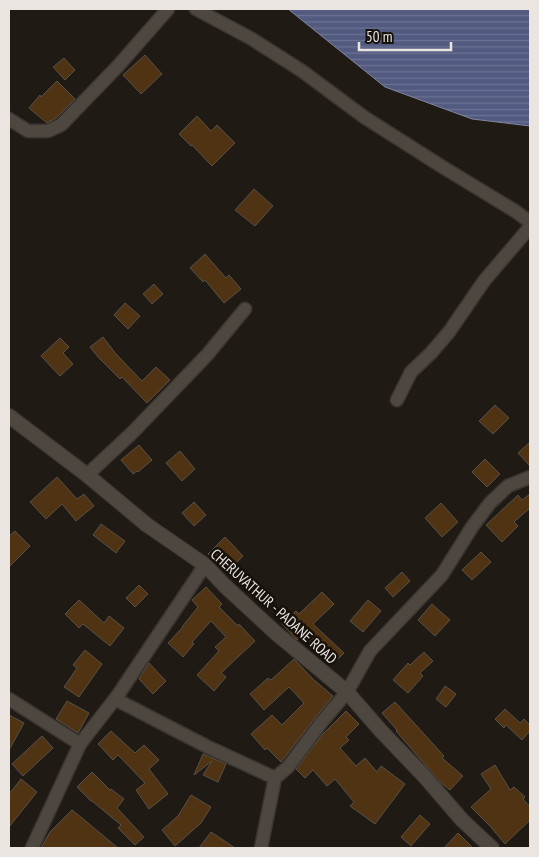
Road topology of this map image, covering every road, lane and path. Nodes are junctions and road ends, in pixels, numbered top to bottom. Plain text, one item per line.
1 (168, 9) edge
2 (196, 9) edge
3 (9, 119) edge
4 (530, 222) edge
5 (530, 227) edge
6 (245, 309) dead end
7 (397, 400) dead end
8 (9, 416) edge
9 (86, 475) junction
10 (530, 477) edge
11 (204, 564) junction
12 (347, 692) junction
13 (9, 699) edge
14 (115, 700) junction
15 (80, 744) junction
16 (275, 778) junction
17 (32, 848) edge
18 (261, 848) edge
19 (492, 848) edge

1 - 3 street
2 - 4 street
5 - 7 street
6 - 9 street
8 - 9 main road, CHERUVATHUR - PADANE ROAD
9 - 11 main road, CHERUVATHUR - PADANE ROAD
10 - 12 street
11 - 12 main road, CHERUVATHUR - PADANE ROAD
11 - 14 street
12 - 16 street
12 - 19 main road, CHERUVATHUR - PADANE ROAD
13 - 15 street
14 - 15 street
14 - 16 street
15 - 17 street
16 - 18 street

